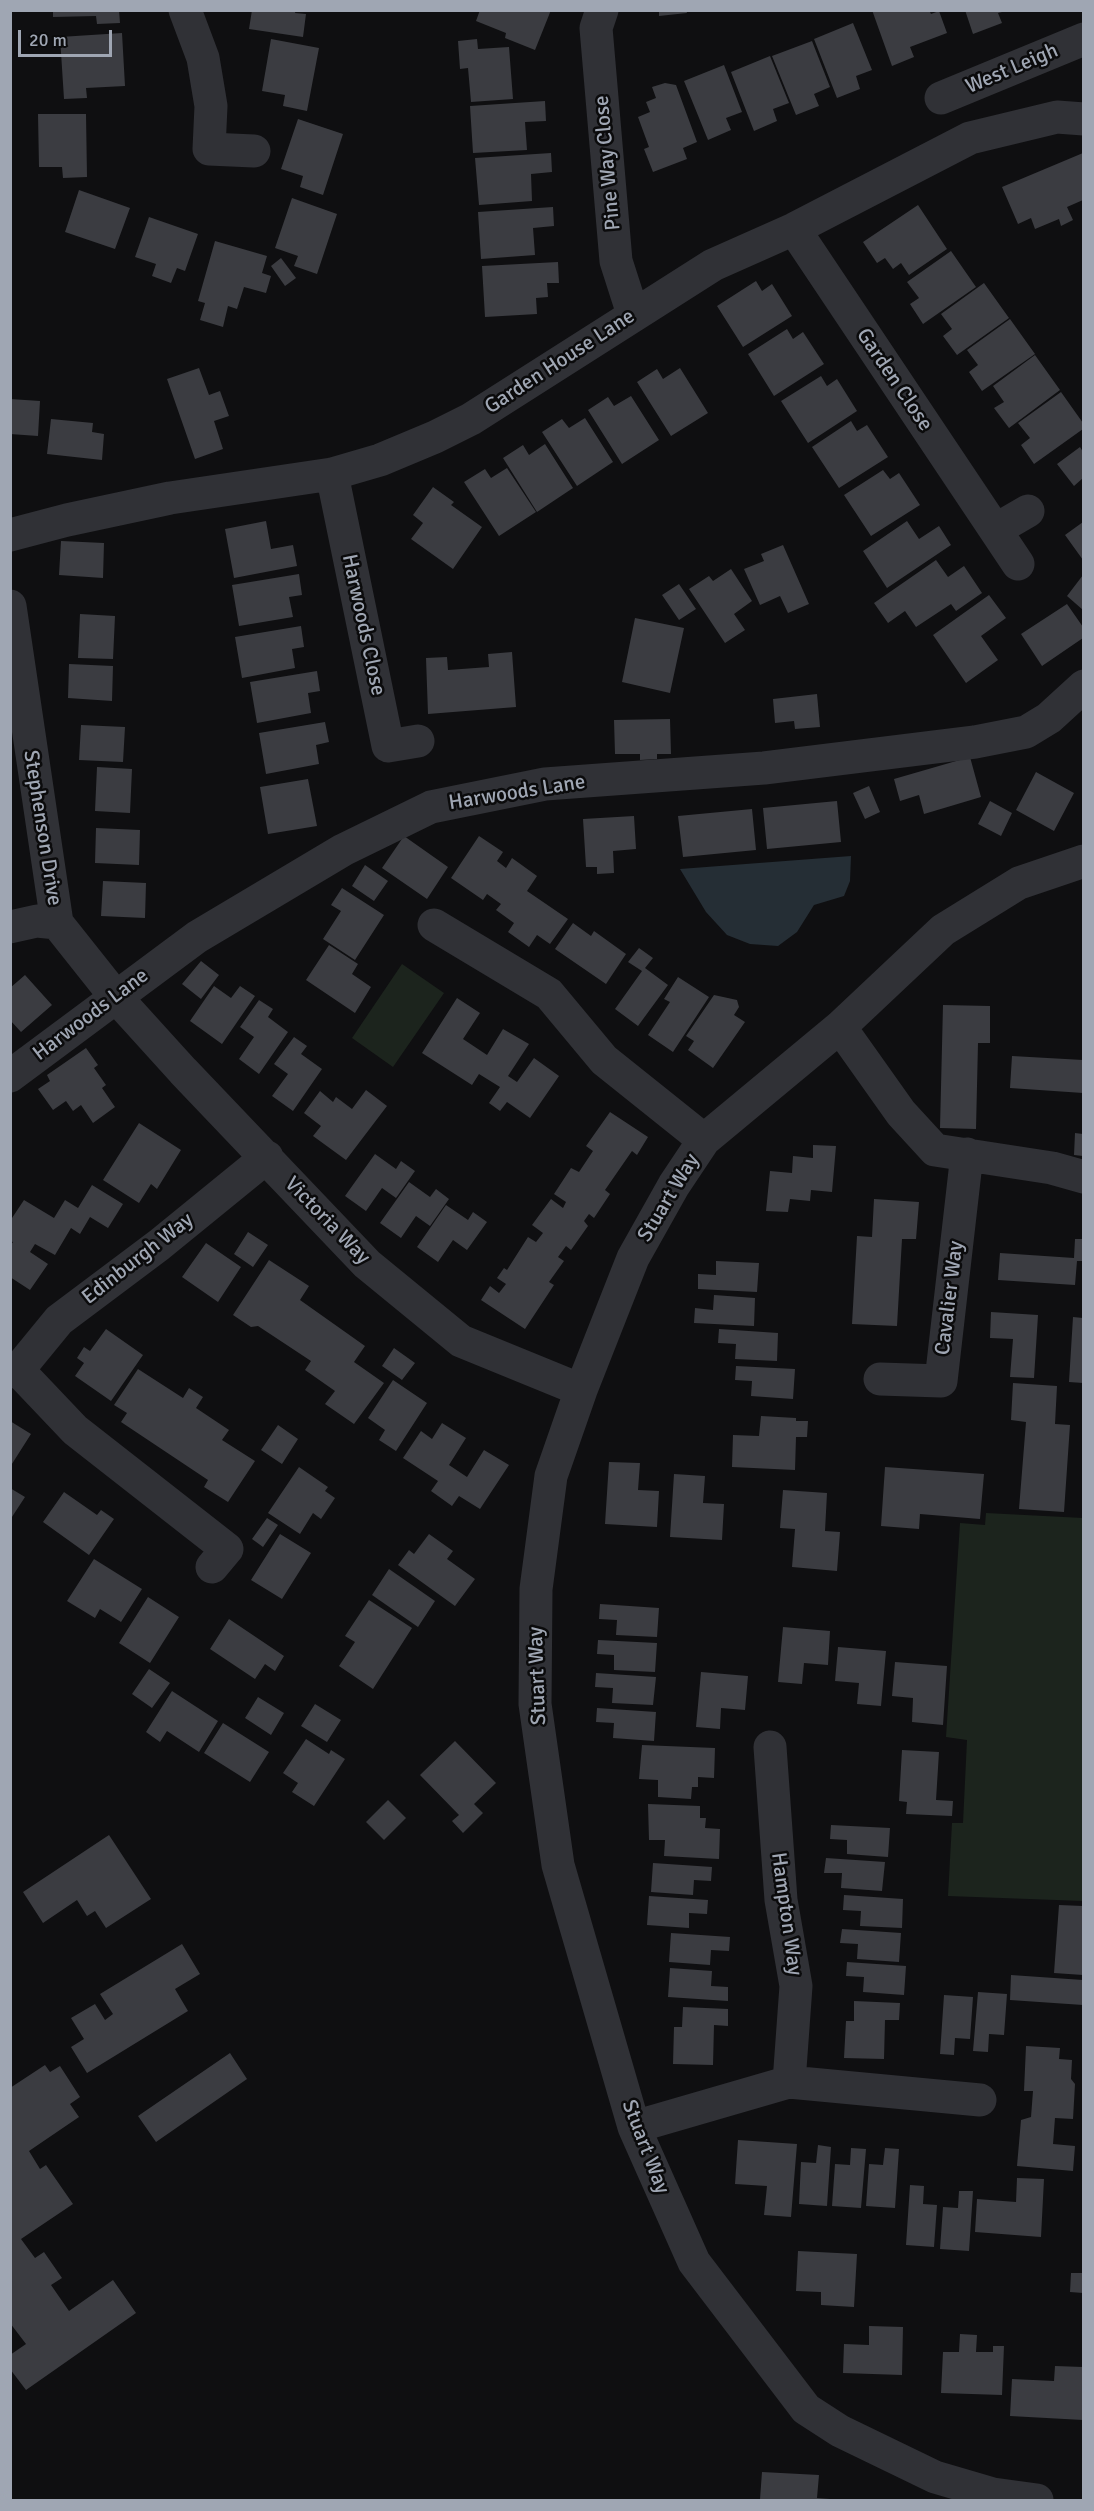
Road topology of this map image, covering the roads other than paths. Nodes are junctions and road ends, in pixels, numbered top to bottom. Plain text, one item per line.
1 (185, 10) edge
2 (602, 10) edge
3 (1083, 39) edge
4 (941, 98) dead end
5 (1083, 119) edge
6 (254, 151) dead end
7 (794, 229) junction
8 (633, 314) junction
9 (332, 474) junction
10 (1028, 511) dead end
11 (996, 529) junction
12 (10, 536) edge
13 (1018, 564) dead end
14 (10, 606) edge
15 (1083, 686) edge
16 (418, 741) dead end
17 (1083, 861) edge
18 (57, 923) junction
19 (434, 926) dead end
20 (10, 927) edge
21 (115, 996) junction
22 (840, 1027) junction
23 (10, 1076) edge
24 (704, 1140) junction
25 (967, 1154) junction
26 (267, 1156) junction
27 (1083, 1178) edge
28 (14, 1371) edge
29 (880, 1379) dead end
30 (581, 1389) junction
31 (212, 1567) dead end
32 (770, 1747) dead end
33 (789, 2082) junction
34 (980, 2100) dead end
35 (634, 2127) junction
36 (1037, 2500) edge

1 - 6 street
2 - 8 street, Pine Way Close
3 - 4 street, West Leigh
5 - 7 street, Garden House Lane
7 - 8 street, Garden House Lane
7 - 11 street, Garden Close
8 - 9 street, Garden House Lane
9 - 12 street, Garden House Lane
9 - 16 street, Harwoods Close
10 - 11 street
11 - 13 street, Garden Close
14 - 18 street, Stephenson Drive
15 - 21 street, Harwoods Lane
17 - 22 street, Stuart Way
18 - 20 street
18 - 21 street, Stephenson Drive
19 - 24 street
21 - 23 street, Harwoods Lane
21 - 26 street, Victoria Way
22 - 24 street, Stuart Way
22 - 25 street
24 - 30 street, Stuart Way
25 - 27 street
25 - 29 street, Cavalier Way
26 - 28 street, Edinburgh Way
26 - 30 street, Victoria Way
28 - 31 street, Edinburgh Way
30 - 35 street, Stuart Way
32 - 33 street, Hampton Way
33 - 34 street
33 - 35 street
35 - 36 street, Stuart Way

